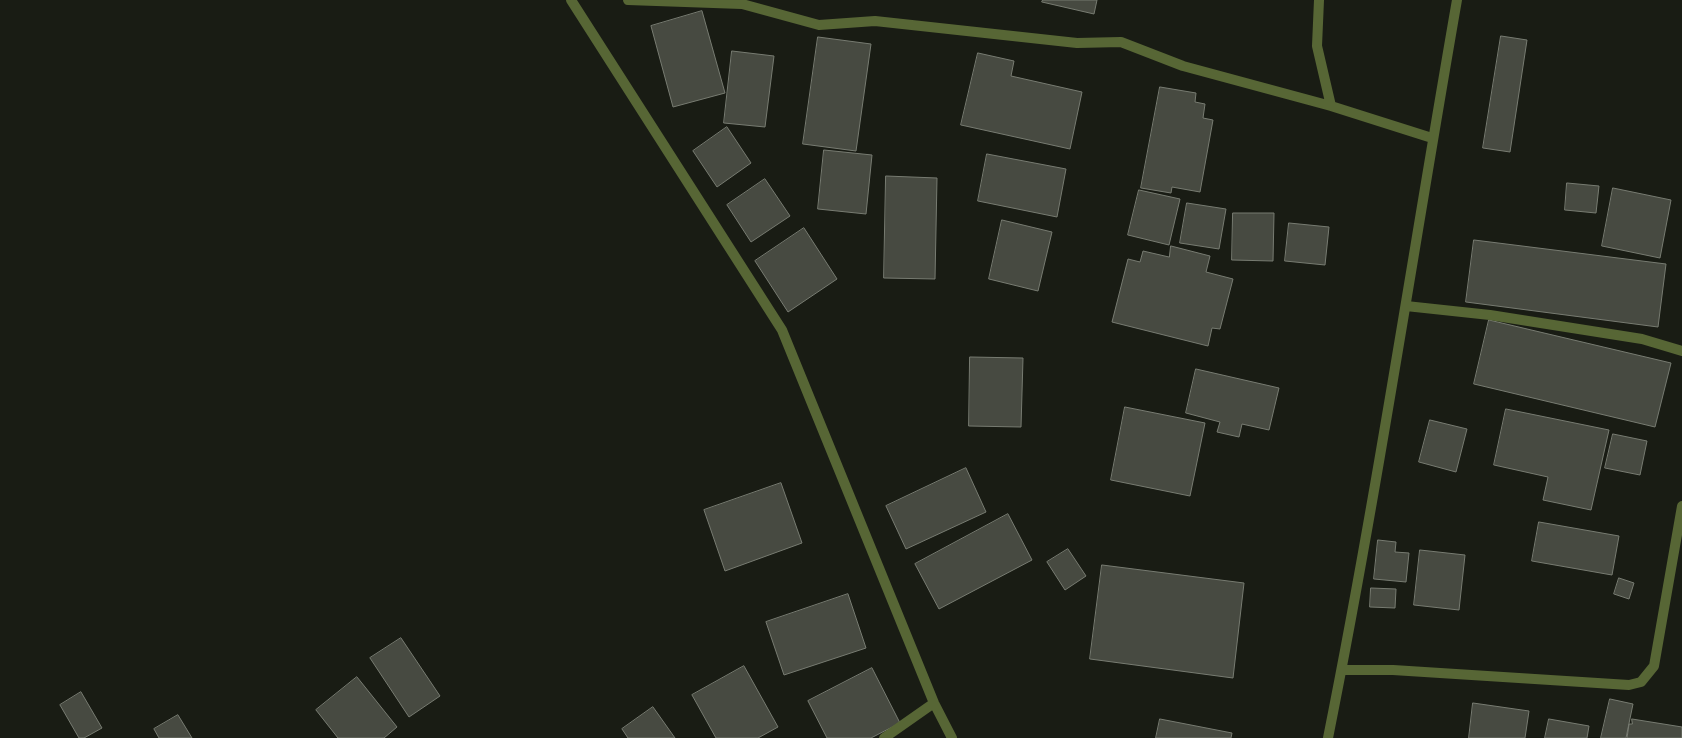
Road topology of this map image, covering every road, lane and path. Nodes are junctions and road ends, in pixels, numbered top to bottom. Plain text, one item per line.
1 (571, 0) edge
2 (628, 0) edge
3 (1319, 0) edge
4 (1457, 0) edge
5 (1330, 106) junction
6 (1432, 138) junction
7 (1406, 306) junction
8 (1682, 351) edge
9 (1682, 506) edge
10 (1342, 670) junction
11 (934, 703) junction
12 (884, 738) edge
13 (952, 738) edge
14 (1328, 738) edge

1 - 11 street
2 - 5 street
3 - 5 street
4 - 6 street
5 - 6 street
6 - 7 street
7 - 8 street
7 - 10 street
9 - 10 street
10 - 14 street
11 - 12 street
11 - 13 street

